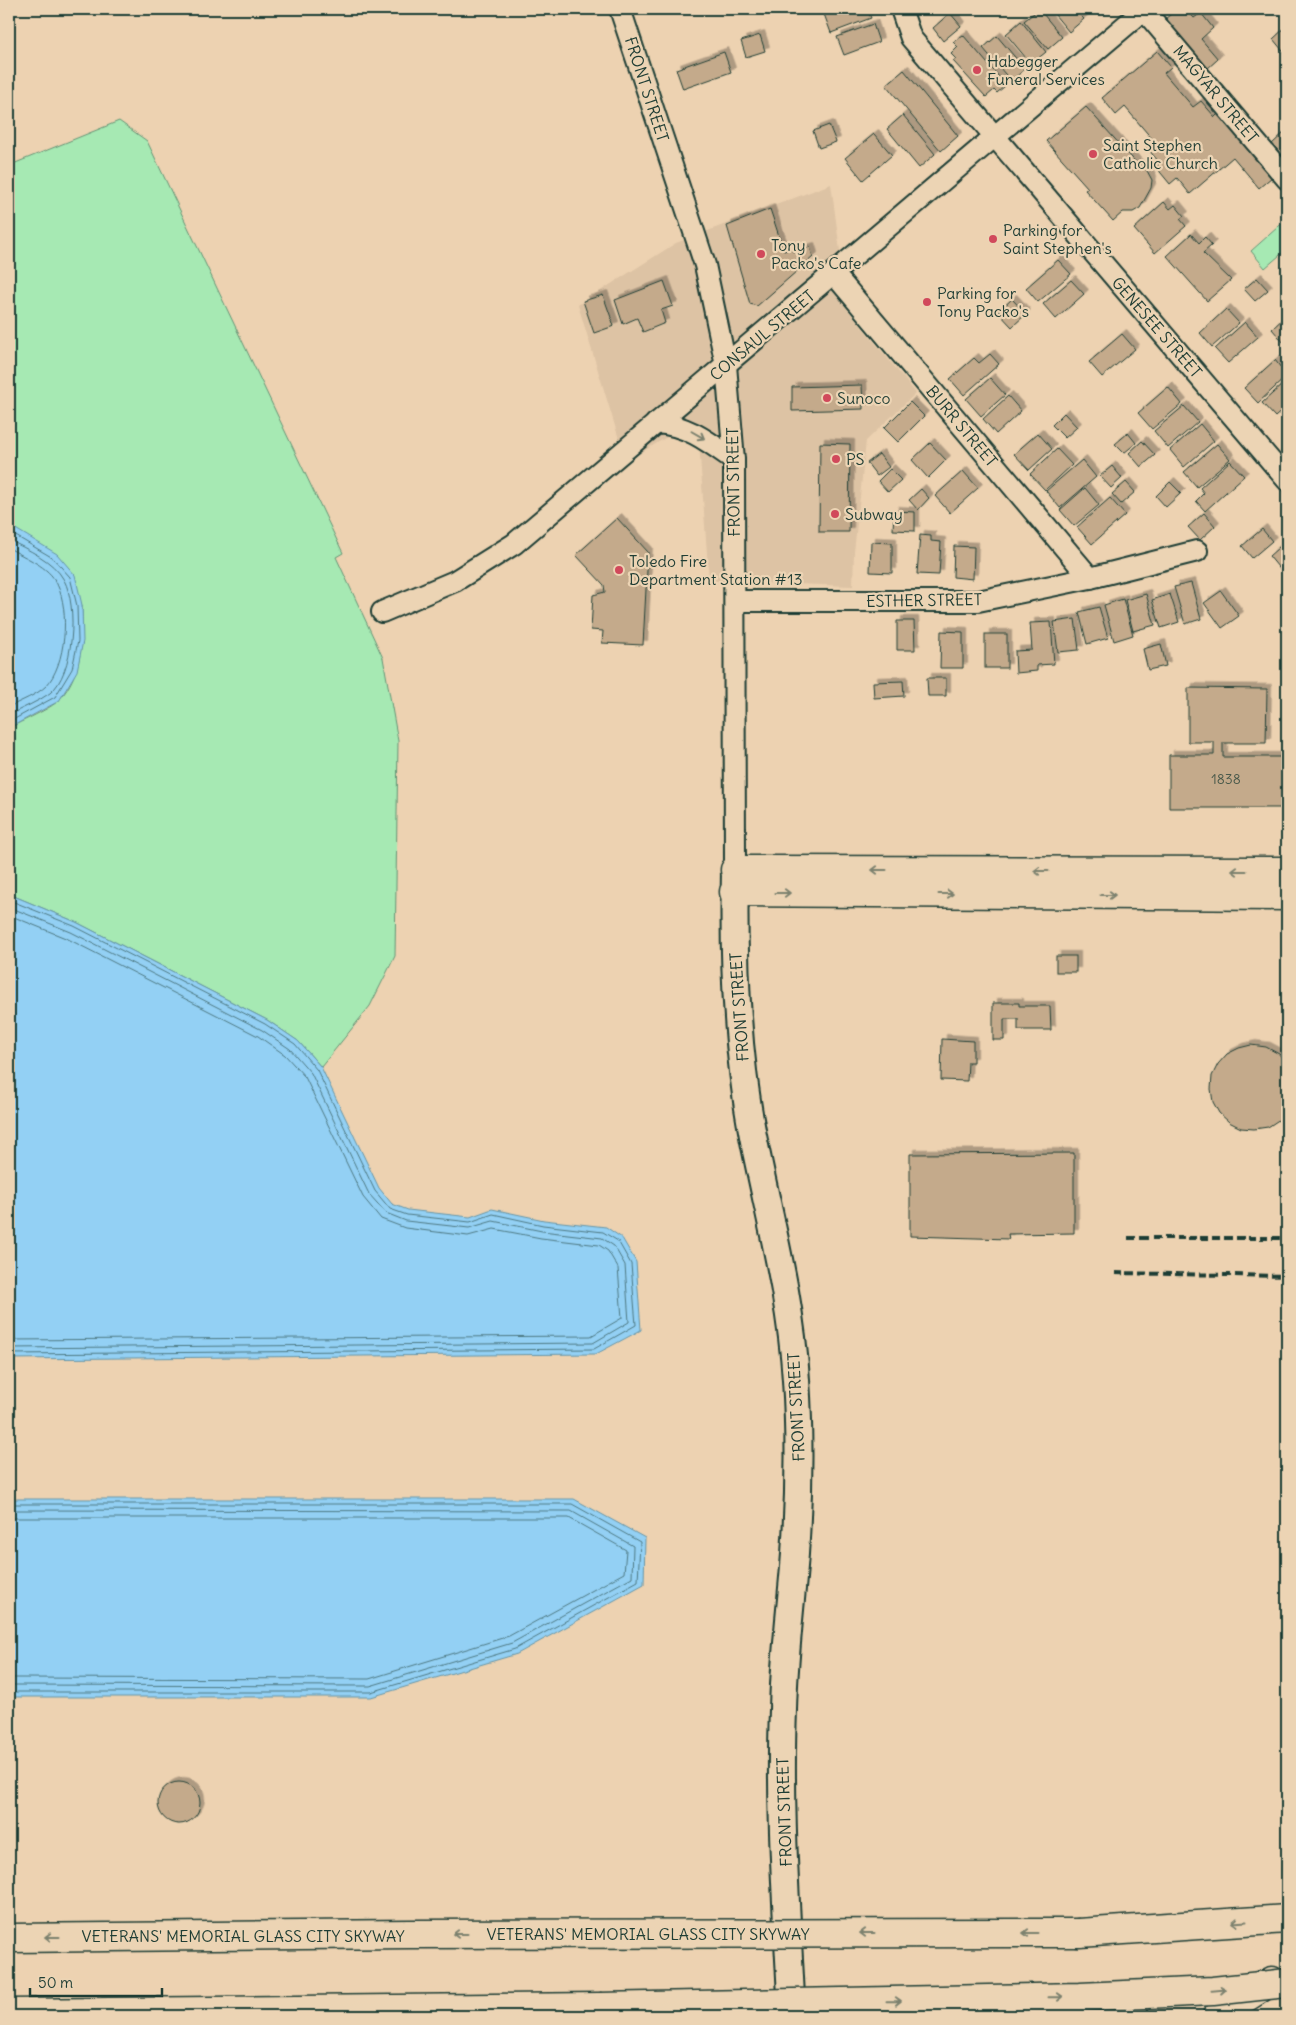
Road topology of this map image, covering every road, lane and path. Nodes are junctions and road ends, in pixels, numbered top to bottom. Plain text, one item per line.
1 (620, 9) edge
2 (901, 9) edge
3 (1145, 9) edge
4 (994, 138) junction
5 (1287, 179) edge
6 (834, 274) junction
7 (726, 365) junction
8 (656, 423) junction
9 (734, 460) junction
10 (1287, 480) edge
11 (1197, 551) dead end
12 (1090, 578) junction
13 (735, 601) junction
14 (382, 612) dead end
15 (1287, 872) edge
16 (735, 881) junction
17 (1287, 896) edge
18 (1287, 1919) edge
19 (9, 1938) edge
20 (1287, 1971) edge
21 (1287, 1983) edge
22 (600, 2008) junction
23 (9, 2013) edge
24 (630, 2016) edge
25 (792, 2016) edge
26 (1217, 2016) edge

1 - 7 street, FRONT STREET
2 - 4 street, GENESEE STREET
3 - 4 street, CONSAUL STREET
3 - 5 street, MAGYAR STREET
4 - 6 street, CONSAUL STREET
4 - 10 street, GENESEE STREET
6 - 7 street, CONSAUL STREET
6 - 12 street, BURR STREET
7 - 8 street, CONSAUL STREET
7 - 9 street, FRONT STREET
8 -> 9 street
8 - 14 street, CONSAUL STREET
9 - 13 street, FRONT STREET
11 - 12 street, ESTHER STREET
12 - 13 street, ESTHER STREET
13 - 16 street, FRONT STREET
15 -> 16 highway
16 -> 17 highway
16 - 25 main road, FRONT STREET
18 -> 19 highway, VETERANS' MEMORIAL GLASS CITY SKYWAY, bridge
20 - 26 highway
22 -> 21 highway, bridge
22 - 23 highway
22 - 24 highway

